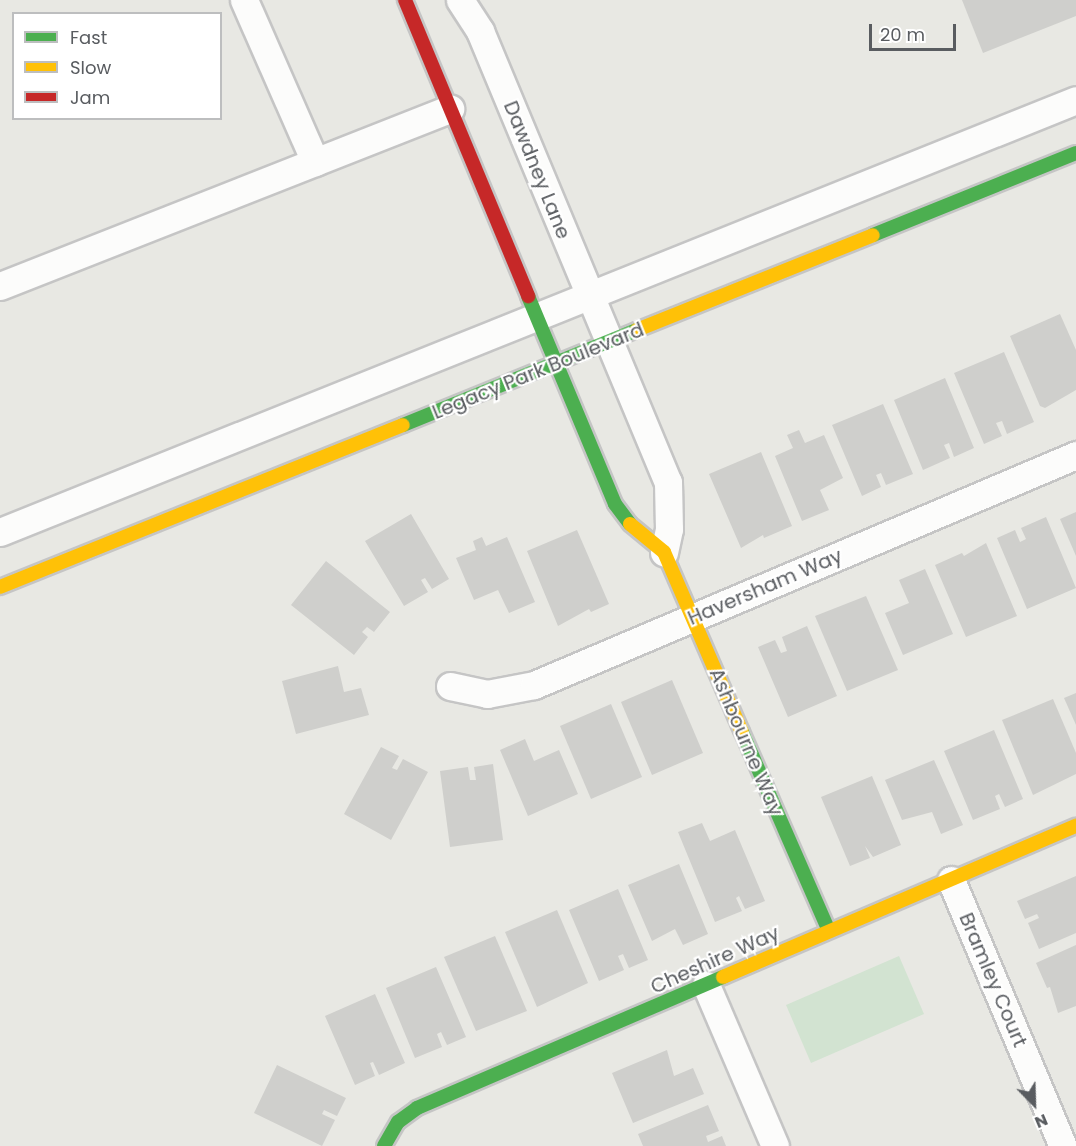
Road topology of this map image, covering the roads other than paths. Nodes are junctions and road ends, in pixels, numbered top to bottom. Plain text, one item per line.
1 (244, 0) edge
2 (405, 0) edge
3 (460, 0) edge
4 (1076, 100) edge
5 (450, 109) junction
6 (1076, 153) edge
7 (315, 162) junction
8 (0, 286) edge
9 (589, 296) junction
10 (535, 318) junction
11 (609, 343) junction
12 (555, 365) junction
13 (1076, 455) edge
14 (0, 532) edge
15 (664, 552) junction
16 (0, 587) edge
17 (692, 618) junction
18 (450, 686) dead end
19 (1076, 826) edge
20 (951, 880) junction
21 (829, 931) junction
22 (706, 986) junction
23 (384, 1146) edge
24 (775, 1146) edge
25 (1063, 1146) edge

1 - 7 street
2 - 5 street
3 - 9 street, Dawdney Lane
4 - 9 street
5 - 7 street
5 - 10 street
6 - 11 street, Legacy Park Boulevard
7 - 8 street
9 - 10 street
9 - 11 street, Dawdney Lane
10 - 12 street, Ashbourne Way
10 - 14 street
11 - 12 street, Legacy Park Boulevard
11 - 15 street
12 - 15 street, Ashbourne Way
12 - 16 street, Legacy Park Boulevard
13 - 17 street, Haversham Way
15 - 17 street, Ashbourne Way
17 - 18 street, Haversham Way
17 - 21 street, Ashbourne Way
19 - 20 street, Cheshire Way
20 - 21 street, Cheshire Way
20 - 25 street, Bramley Court
21 - 22 street, Cheshire Way
22 - 23 street, Cheshire Way
22 - 24 street

